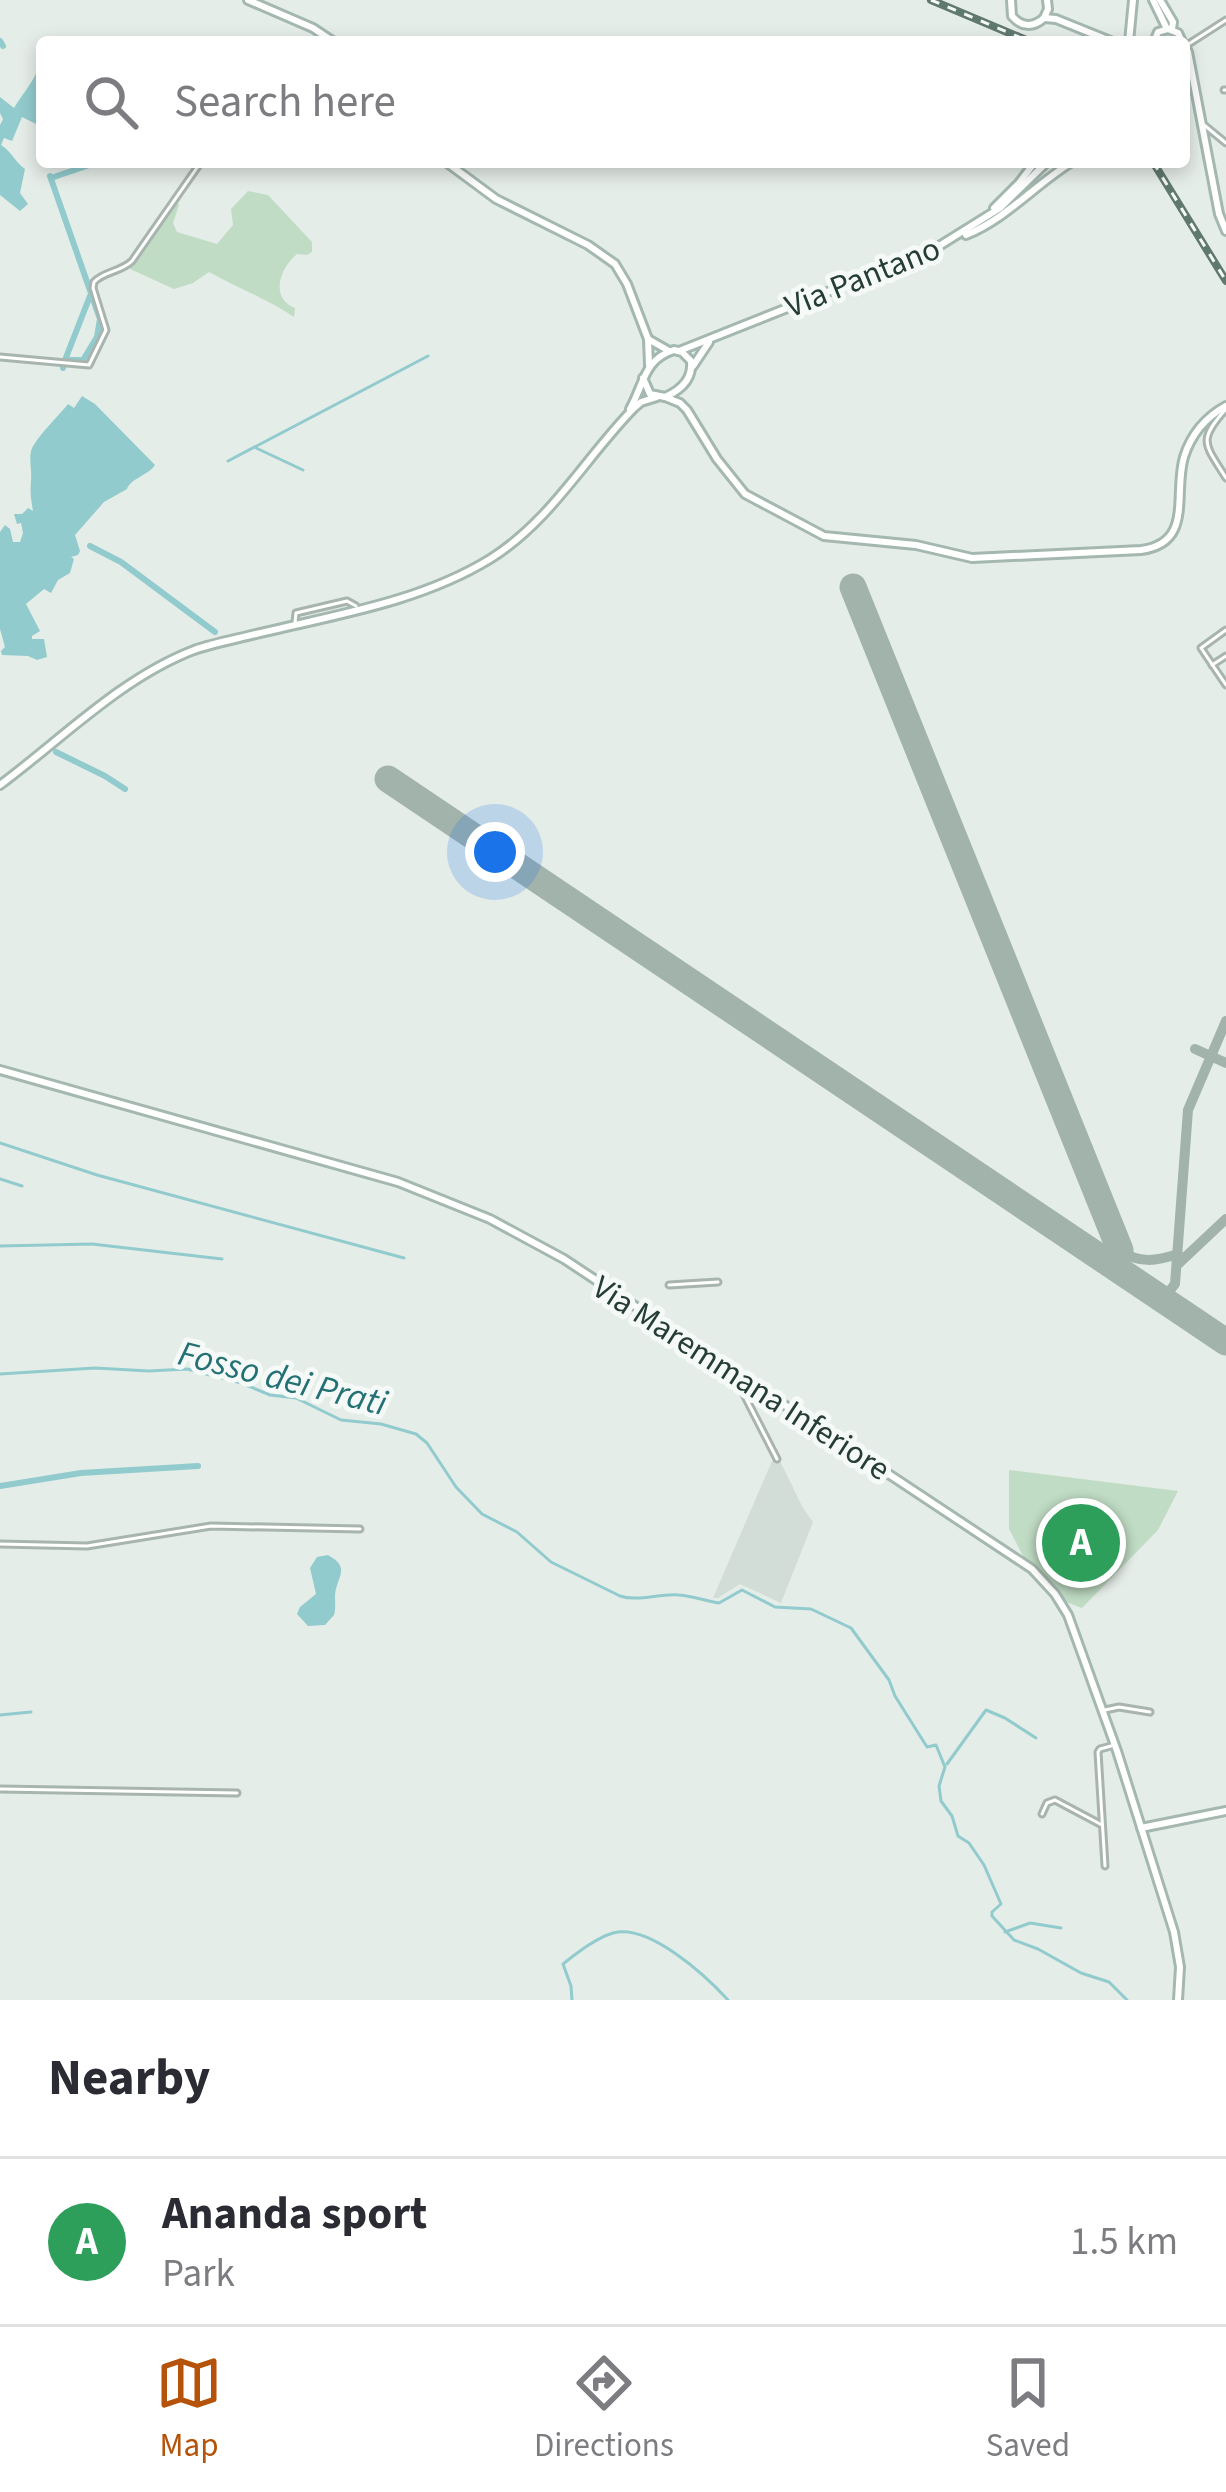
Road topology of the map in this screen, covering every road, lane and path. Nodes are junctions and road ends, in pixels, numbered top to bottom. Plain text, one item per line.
1 (248, 0) edge
2 (1011, 0) edge
3 (1133, 0) edge
4 (1157, 0) edge
5 (1047, 4) edge
6 (1044, 18) junction
7 (1056, 19) junction
8 (1226, 20) edge
9 (1169, 29) junction
10 (320, 36) edge
11 (1098, 36) edge
12 (1130, 36) edge
13 (1156, 36) edge
14 (1176, 36) edge
15 (1190, 42) edge
16 (1190, 73) edge
17 (1202, 124) junction
18 (1226, 143) edge
19 (197, 168) edge
20 (454, 168) edge
21 (1030, 168) edge
22 (1040, 168) edge
23 (1062, 168) edge
24 (1226, 191) edge
25 (1215, 195) junction
26 (979, 223) junction
27 (1226, 231) edge
28 (952, 240) junction
29 (648, 339) junction
30 (712, 340) junction
31 (674, 351) junction
32 (0, 357) edge
33 (649, 364) junction
34 (692, 370) junction
35 (643, 378) junction
36 (687, 382) junction
37 (661, 397) junction
38 (1226, 408) edge
39 (687, 410) junction
40 (626, 417) junction
41 (1226, 478) edge
42 (1226, 631) edge
43 (1226, 659) edge
44 (1214, 667) junction
45 (1226, 685) edge
46 (0, 785) edge
47 (0, 1070) edge
48 (718, 1282) dead end
49 (669, 1285) dead end
50 (734, 1372) junction
51 (777, 1459) dead end
52 (360, 1528) dead end
53 (0, 1544) edge
54 (1103, 1711) junction
55 (1150, 1712) dead end
56 (1114, 1745) junction
57 (0, 1789) edge
58 (237, 1793) dead end
59 (1226, 1810) edge
60 (1042, 1814) dead end
61 (1102, 1825) junction
62 (1141, 1828) junction
63 (1105, 1866) dead end
64 (1178, 2000) edge

1 - 10 main road
2 - 6 main road
3 - 12 main road
4 - 9 main road
5 - 6 main road
5 - 7 main road
6 - 7 main road
7 - 11 main road
8 - 15 street
9 - 13 main road
9 - 14 main road
16 - 17 main road
17 - 18 street
17 - 25 main road
19 - 32 street
20 - 29 main road
21 - 26 main road
22 - 26 main road, Via Pantano
23 - 28 main road
24 - 25 street
25 - 27 main road
26 - 28 main road, Via Pantano
28 - 30 main road, Via Pantano
29 - 31 main road
29 - 33 main road
30 - 31 main road, Via Pantano
30 - 34 main road
31 - 33 main road
31 - 34 main road
33 - 35 main road
34 - 36 main road
35 - 37 main road
35 - 40 main road
36 - 37 main road
36 - 39 main road
37 - 39 main road
37 - 40 main road
38 - 39 main road
38 - 41 street
40 - 46 main road
42 - 44 street
43 - 44 street
44 - 45 street
47 - 50 main road, Via Maremmana Inferiore
48 - 49 street
50 - 51 street
50 - 54 main road, Via Maremmana Inferiore
52 - 53 street
54 - 55 street
54 - 56 main road, Via Maremmana Inferiore
56 - 61 street
56 - 62 main road, Via Maremmana Inferiore
57 - 58 street
59 - 62 main road
60 - 61 street
61 - 63 street
62 - 64 main road, Via Maremmana Inferiore

